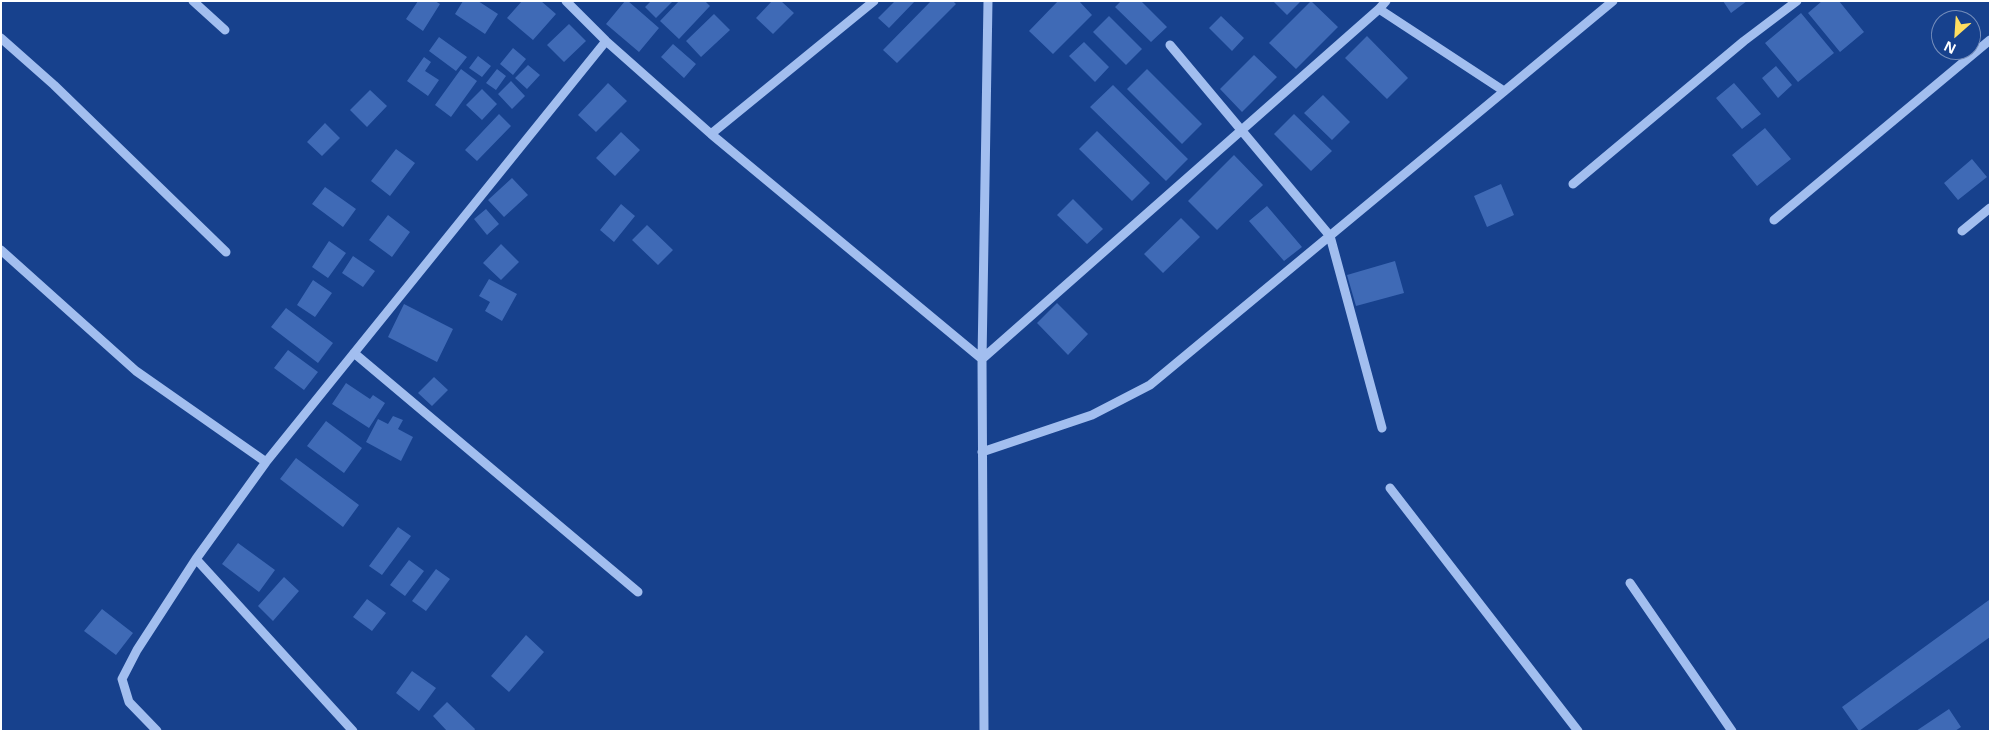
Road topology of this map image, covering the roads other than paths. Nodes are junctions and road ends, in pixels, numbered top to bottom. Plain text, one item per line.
1 (192, 1) edge
2 (566, 1) edge
3 (874, 1) edge
4 (988, 1) edge
5 (1386, 1) edge
6 (1614, 1) edge
7 (1797, 1) edge
8 (1379, 9) junction
9 (225, 30) dead end
10 (1, 38) edge
11 (1990, 40) edge
12 (606, 41) junction
13 (1170, 45) dead end
14 (1504, 91) junction
15 (1242, 130) junction
16 (711, 134) junction
17 (1573, 184) dead end
18 (1990, 208) edge
19 (1774, 220) dead end
20 (1962, 231) dead end
21 (1330, 236) junction
22 (1, 250) edge
23 (226, 252) dead end
24 (354, 353) junction
25 (982, 359) junction
26 (1382, 428) dead end
27 (982, 452) junction
28 (266, 462) junction
29 (1390, 488) dead end
30 (196, 559) junction
31 (1630, 583) dead end
32 (638, 592) dead end
33 (157, 731) edge
34 (353, 731) edge
35 (984, 731) edge
36 (1578, 731) edge
37 (1732, 731) edge

1 - 9 street
2 - 12 street
3 - 16 street
4 - 25 street
5 - 8 street
6 - 14 street
7 - 17 street
8 - 14 street
8 - 15 street
10 - 23 street
11 - 19 street
12 - 16 street
12 - 24 street
13 - 15 street
14 - 21 street
15 - 21 street
15 - 25 street
16 - 25 street
18 - 20 street
21 - 26 street
21 - 27 street
22 - 28 street
24 - 28 street
24 - 32 street
25 - 27 street
27 - 35 street
28 - 30 street
29 - 36 street
30 - 33 street
30 - 34 street
31 - 37 street

